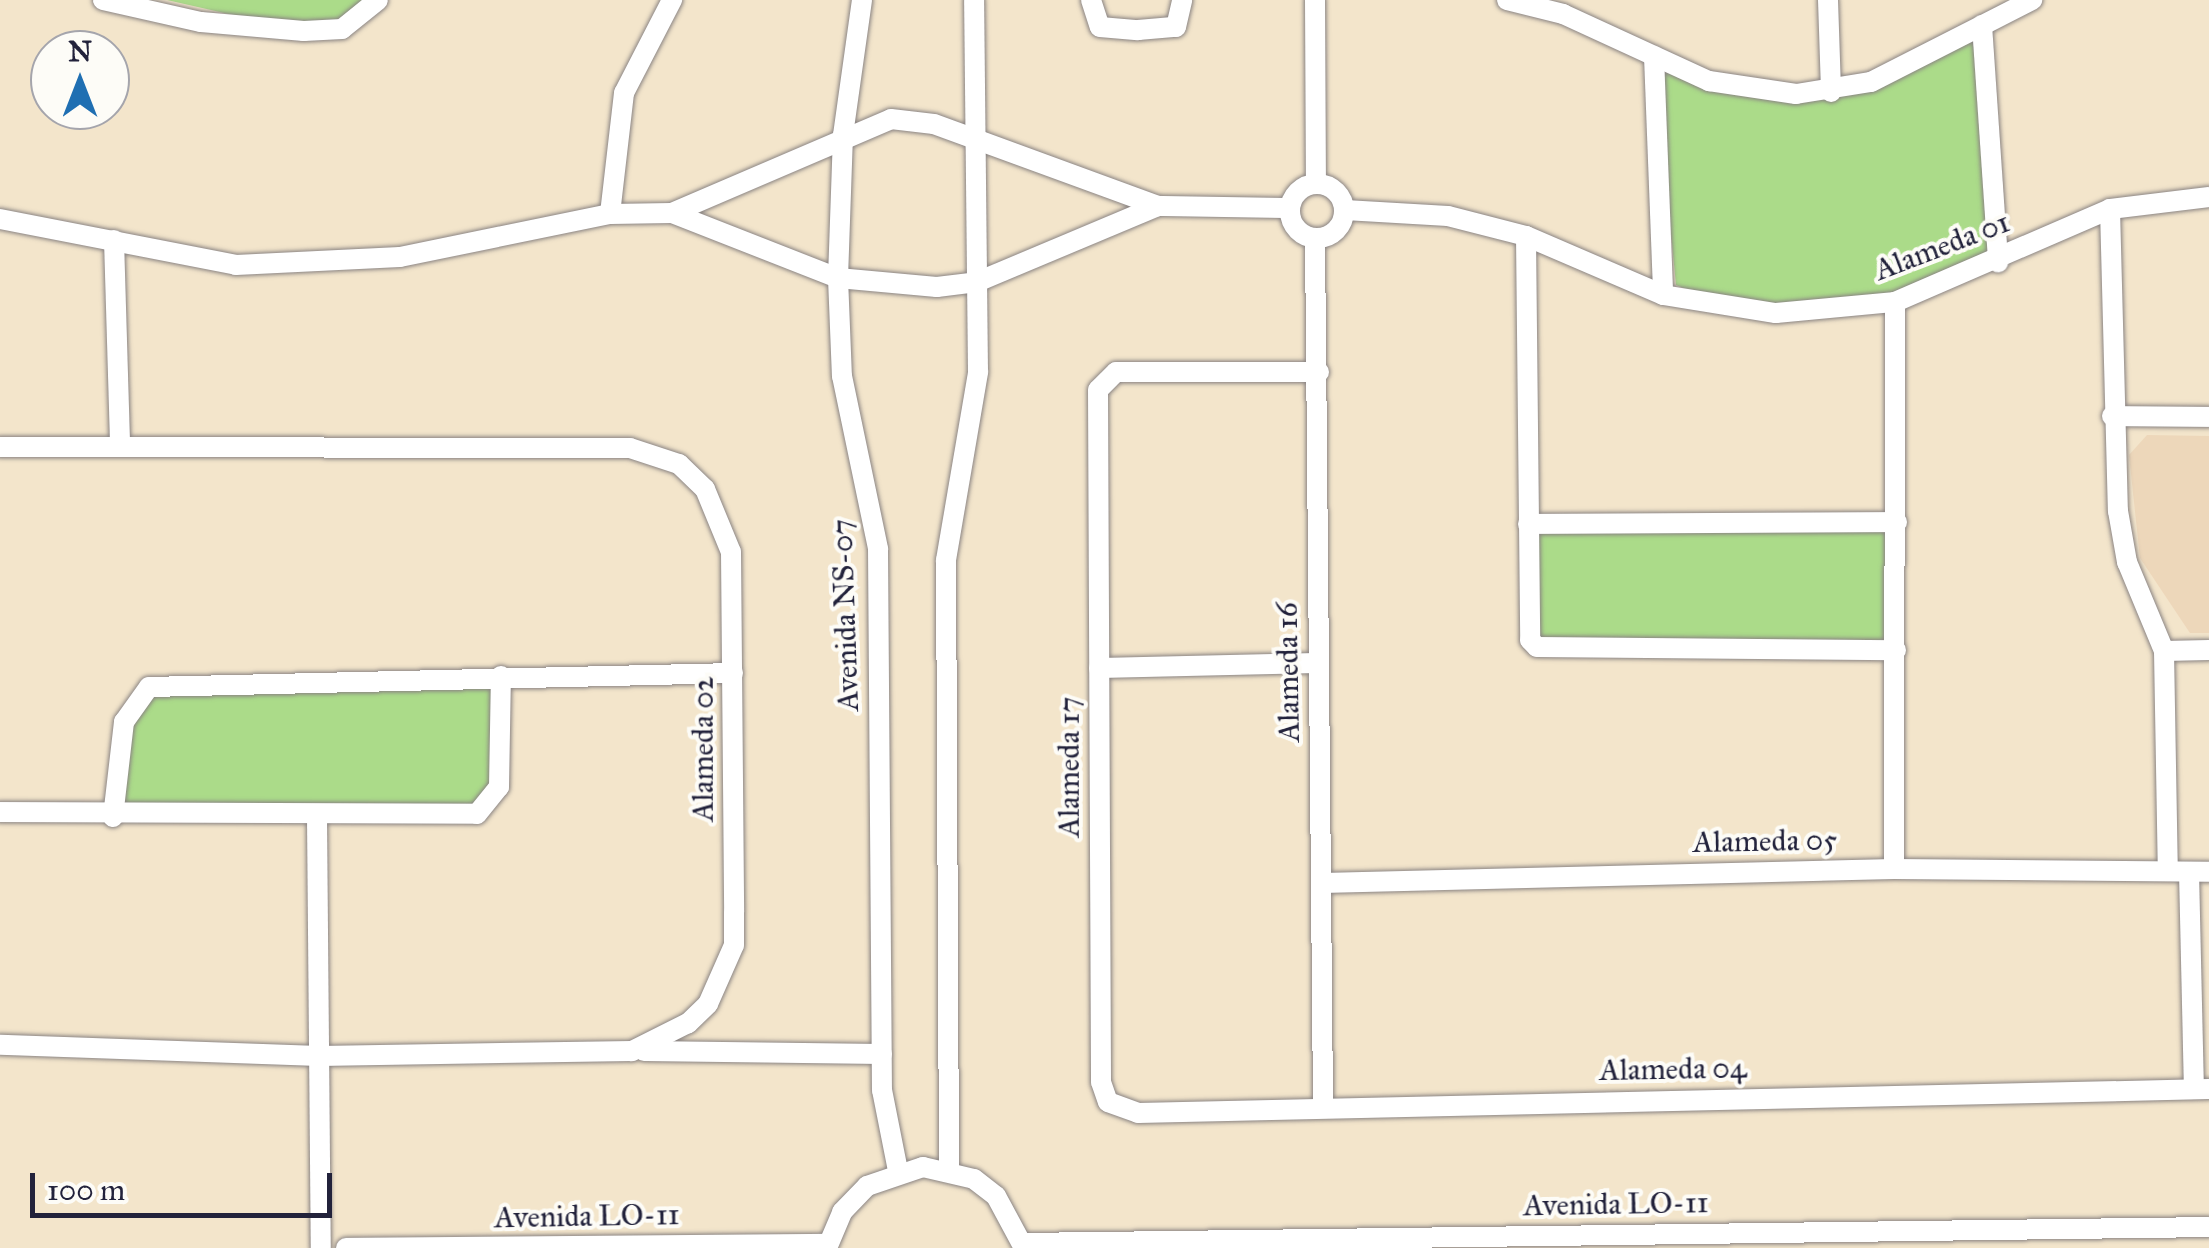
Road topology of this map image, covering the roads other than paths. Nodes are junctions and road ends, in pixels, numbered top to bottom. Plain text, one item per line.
1 (103, 0) edge
2 (378, 0) edge
3 (672, 0) edge
4 (862, 0) edge
5 (974, 0) edge
6 (1092, 0) edge
7 (1182, 0) edge
8 (1315, 0) edge
9 (1506, 0) edge
10 (1828, 0) edge
11 (2032, 0) edge
12 (1533, 3) edge
13 (1982, 26) junction
14 (1654, 56) junction
15 (1832, 92) junction
16 (843, 135) junction
17 (980, 143) junction
18 (1316, 184) junction
19 (2209, 197) edge
20 (1158, 206) junction
21 (1290, 208) junction
22 (2110, 209) junction
23 (1344, 210) junction
24 (672, 213) junction
25 (610, 214) junction
26 (0, 219) edge
27 (1526, 236) junction
28 (1315, 238) junction
29 (114, 240) junction
30 (1998, 262) junction
31 (838, 278) junction
32 (978, 282) junction
33 (1664, 295) junction
34 (1895, 302) junction
35 (1319, 372) junction
36 (2112, 416) junction
37 (2209, 417) edge
38 (120, 446) junction
39 (0, 447) edge
40 (1897, 522) junction
41 (1528, 524) junction
42 (1896, 650) junction
43 (2209, 650) edge
44 (2164, 651) junction
45 (1317, 663) junction
46 (1099, 668) junction
47 (733, 674) junction
48 (501, 676) junction
49 (0, 812) edge
50 (114, 817) junction
51 (317, 817) junction
52 (1894, 870) junction
53 (2189, 872) edge
54 (1322, 882) junction
55 (0, 1045) edge
56 (632, 1051) junction
57 (882, 1054) junction
58 (318, 1056) junction
59 (2202, 1089) edge
60 (1323, 1106) junction
61 (1138, 1113) joint
62 (948, 1170) junction
63 (898, 1171) junction
64 (2209, 1227) edge
65 (828, 1246) edge
66 (1024, 1246) edge
67 (321, 1248) edge
68 (346, 1248) edge

1 - 2 street
3 - 25 street
4 - 16 street, Avenida NS-07
5 - 17 street
6 - 7 street
8 - 18 street
9 - 12 street
10 - 15 street
11 - 13 street
12 - 14 street
13 - 15 street
13 - 30 street
14 - 15 street
14 - 33 street
16 - 17 street
16 - 24 street
16 - 31 street, Avenida NS-07
17 - 20 street
17 - 32 street
18 - 21 street
18 - 23 street
19 - 22 street, Alameda 01
20 - 21 street
20 - 32 street
21 - 28 street
22 - 30 street, Alameda 01
22 - 36 street
23 - 27 street, Alameda 01
23 - 28 street
24 - 25 street
24 - 31 street
25 - 29 street
26 - 29 street
27 - 33 street, Alameda 01
27 - 41 street
28 - 35 street, Alameda 16
29 - 38 street
30 - 34 street, Alameda 01
31 - 32 street
31 - 57 street, Avenida NS-07
32 - 62 street
33 - 34 street, Alameda 01
34 - 40 street
35 - 45 street, Alameda 16
35 - 46 street, Alameda 17
36 - 37 street
36 - 44 street
38 - 39 street, Alameda 02
38 - 47 street, Alameda 02
40 - 41 street
40 - 42 street
41 - 42 street
42 - 52 street
43 - 44 street
44 - 53 street
45 - 46 street
45 - 54 street, Alameda 16
46 - 61 street, Alameda 17
47 - 48 street
47 - 56 street, Alameda 02
48 - 50 street
48 - 51 street
49 - 50 street
50 - 51 street
51 - 58 street
52 - 53 street, Alameda 05
52 - 54 street, Alameda 05
53 - 59 street
54 - 60 street, Alameda 16
55 - 58 street, Alameda 02
56 - 57 street
56 - 58 street, Alameda 02
57 - 63 street, Avenida NS-07
58 - 67 street
59 - 60 street, Alameda 04
60 - 61 street, Alameda 04
62 - 63 street
62 - 66 street
63 - 65 street
64 - 66 street, Avenida LO-11
65 - 68 street, Avenida LO-11

